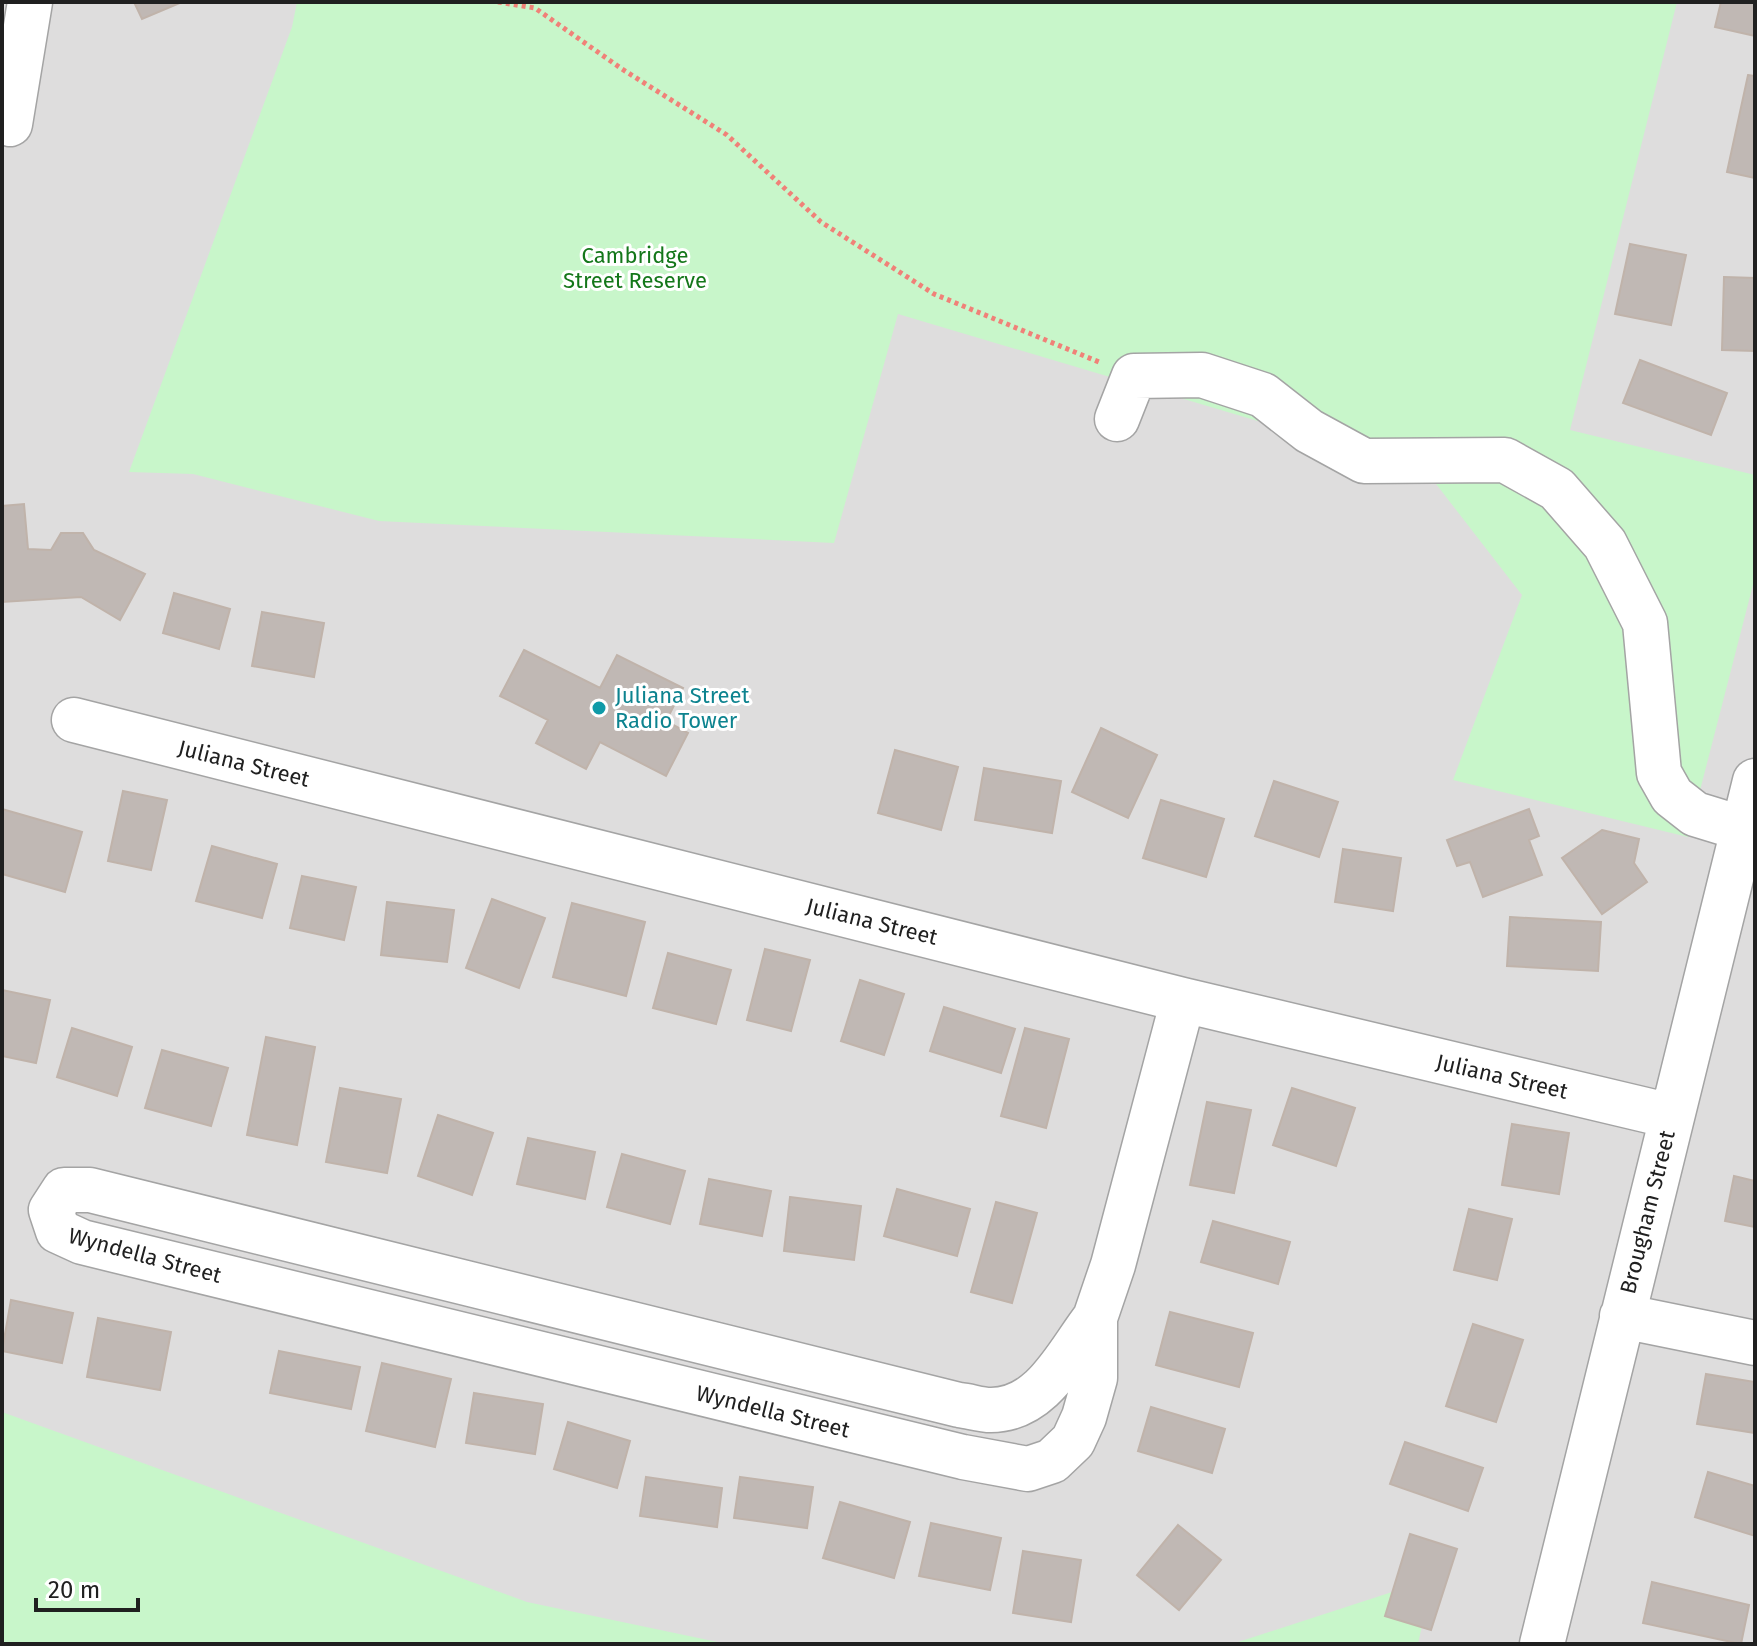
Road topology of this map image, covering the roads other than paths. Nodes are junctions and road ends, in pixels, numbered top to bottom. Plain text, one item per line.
1 (30, 2) edge
2 (10, 124) dead end
3 (1117, 419) dead end
4 (74, 720) dead end
5 (1751, 802) edge
6 (1183, 1000) junction
7 (1671, 1116) junction
8 (1622, 1316) junction
9 (1095, 1318) junction
10 (1755, 1343) edge
11 (1542, 1644) edge

1 - 2 street
3 - 5 street
4 - 6 street, Juliana Street
5 - 7 street, Brougham Street
6 - 7 street, Juliana Street
6 - 9 street, Wyndella Street
7 - 8 street, Brougham Street
8 - 10 street
8 - 11 street, Brougham Street
9 - 9 street, Wyndella Street

